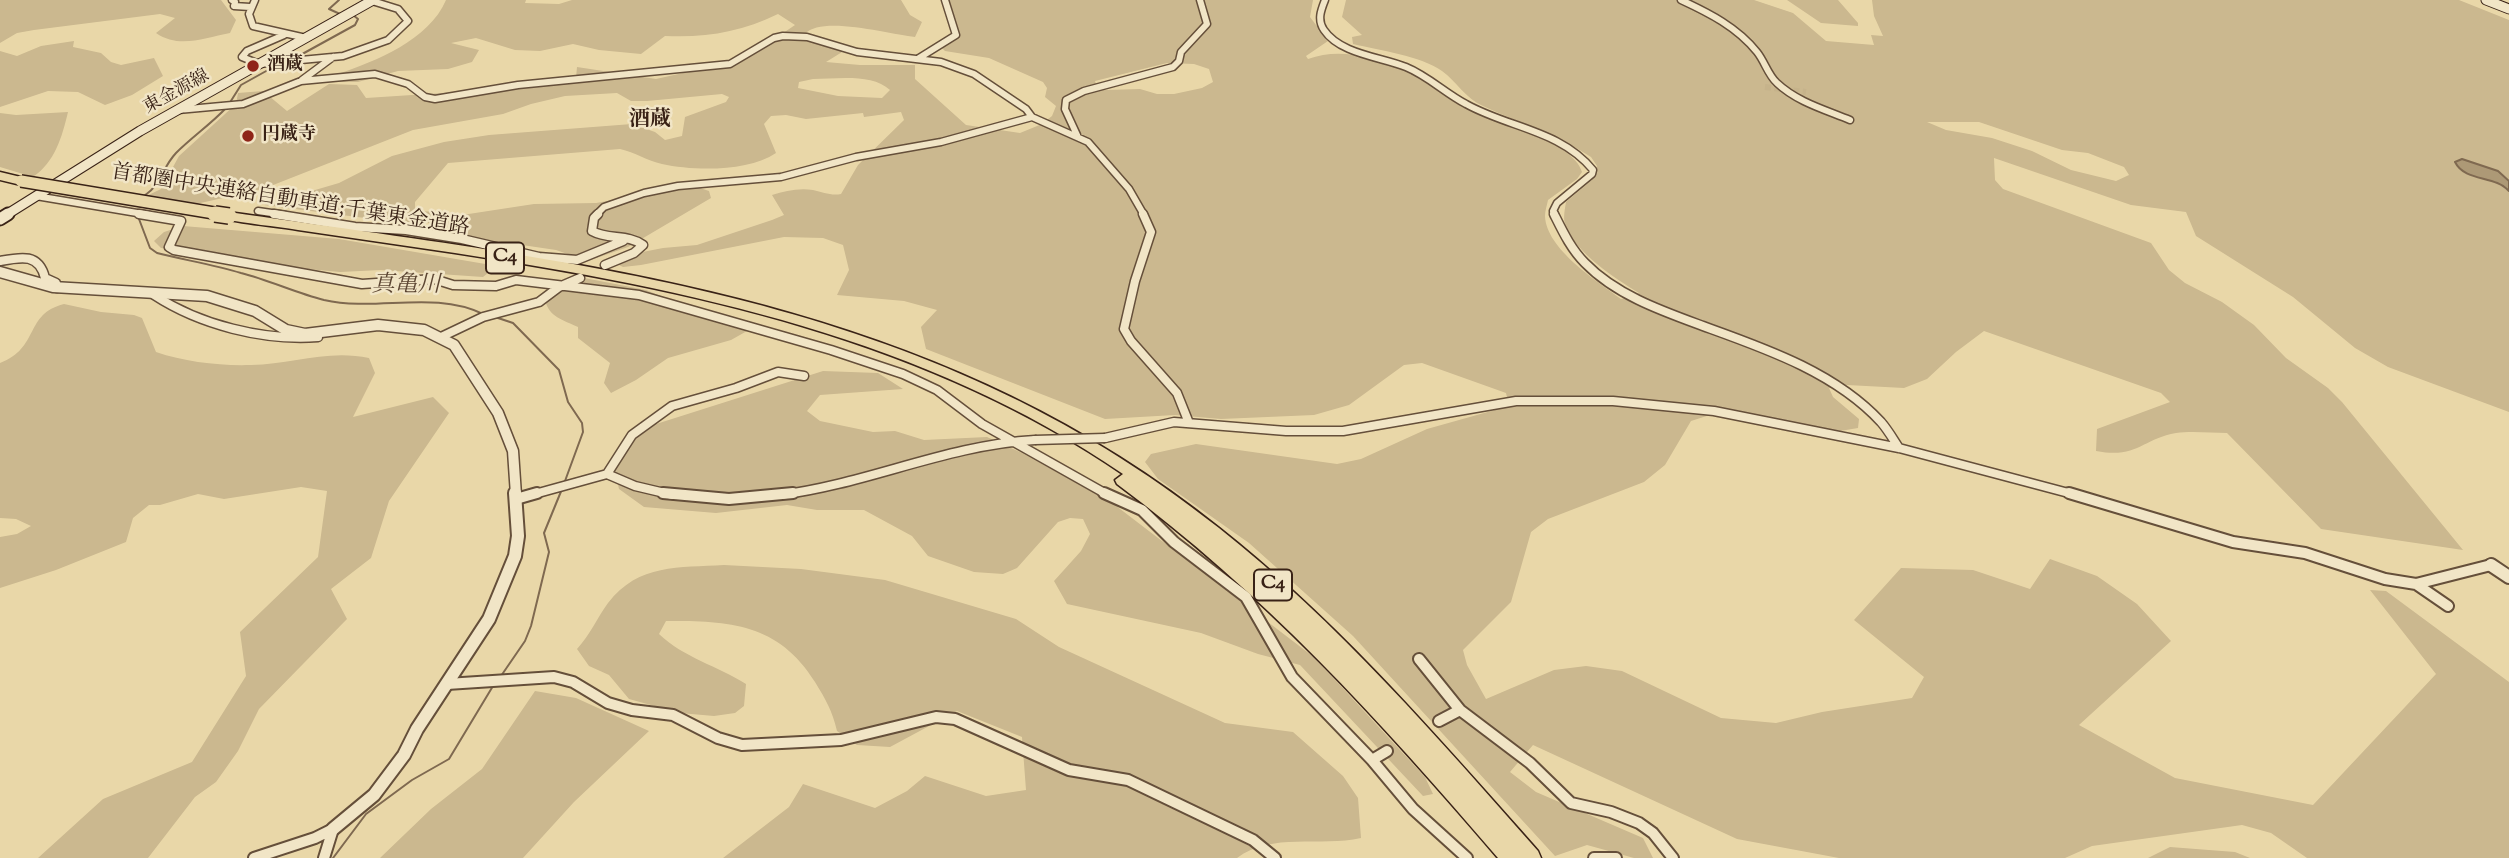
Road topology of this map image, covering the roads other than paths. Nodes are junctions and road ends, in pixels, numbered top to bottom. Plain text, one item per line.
1 (232, 0) edge
2 (255, 0) edge
3 (372, 0) edge
4 (945, 0) edge
5 (1200, 0) edge
6 (1325, 0) edge
7 (1681, 0) edge
8 (2486, 0) edge
9 (250, 7) junction
10 (2509, 9) edge
11 (285, 35) junction
12 (306, 38) junction
13 (333, 57) junction
14 (919, 58) junction
15 (259, 64) junction
16 (301, 81) junction
17 (178, 110) junction
18 (1032, 117) junction
19 (1850, 120) dead end
20 (1077, 135) junction
21 (0, 176) edge
22 (58, 183) junction
23 (36, 196) junction
24 (258, 211) dead end
25 (134, 212) junction
26 (0, 219) edge
27 (624, 240) junction
28 (0, 261) edge
29 (605, 265) dead end
30 (0, 272) edge
31 (580, 278) dead end
32 (57, 288) junction
33 (559, 288) junction
34 (154, 295) junction
35 (778, 314) junction
36 (338, 331) junction
37 (441, 338) junction
38 (804, 376) dead end
39 (1189, 423) junction
40 (1013, 440) junction
41 (1899, 448) junction
42 (607, 474) junction
43 (516, 499) junction
44 (2491, 565) joint
45 (2509, 577) edge
46 (2416, 584) junction
47 (2448, 606) dead end
48 (1419, 659) dead end
49 (447, 684) junction
50 (1460, 710) junction
51 (1439, 721) dead end
52 (1387, 751) dead end
53 (1372, 760) junction
54 (333, 830) junction
55 (254, 858) edge
56 (324, 858) edge
57 (1275, 858) edge
58 (1466, 858) edge
59 (1511, 858) edge
60 (1531, 858) edge
61 (1594, 858) edge
62 (1616, 858) edge
63 (1673, 858) edge

1 - 9 street
2 - 9 street
3 - 12 main road, 東金源線
3 - 13 street
4 - 14 street
5 - 20 street
6 - 41 street
7 - 19 street
8 - 10 main road
9 - 11 street
11 - 12 street
11 - 15 street
12 - 15 main road, 東金源線
13 - 15 street
13 - 16 street
14 - 16 street
14 - 18 street
15 - 17 main road, 東金源線
16 - 17 street
17 - 22 main road, 東金源線
18 - 20 street
18 - 27 street
20 - 39 street
21 - 35 highway, 首都圏中央連絡自動車道;千葉東金道路 / C4, bridge
22 - 23 main road, 東金源線
22 - 25 street
23 - 25 street
23 - 26 main road, 東金源線
24 - 27 street
25 - 33 street
27 - 29 street
28 - 32 street
30 - 32 street
31 - 33 street
32 - 34 street
33 - 37 street
33 - 40 street
34 - 36 street
34 - 36 street
35 - 59 highway, 首都圏中央連絡自動車道;千葉東金道路 / C4
35 - 60 highway, 首都圏中央連絡自動車道;千葉東金道路 / C4
36 - 37 street
37 - 43 street
38 - 42 street
39 - 40 street, bridge
39 - 41 street
40 - 42 street
40 - 53 street
41 - 46 street
42 - 43 street
43 - 49 street
44 - 45 street
44 - 46 street
46 - 47 street
48 - 50 street
49 - 54 street
49 - 57 street
50 - 51 street
50 - 63 street
52 - 53 street
53 - 58 street
54 - 55 street
54 - 56 street
61 - 62 street

